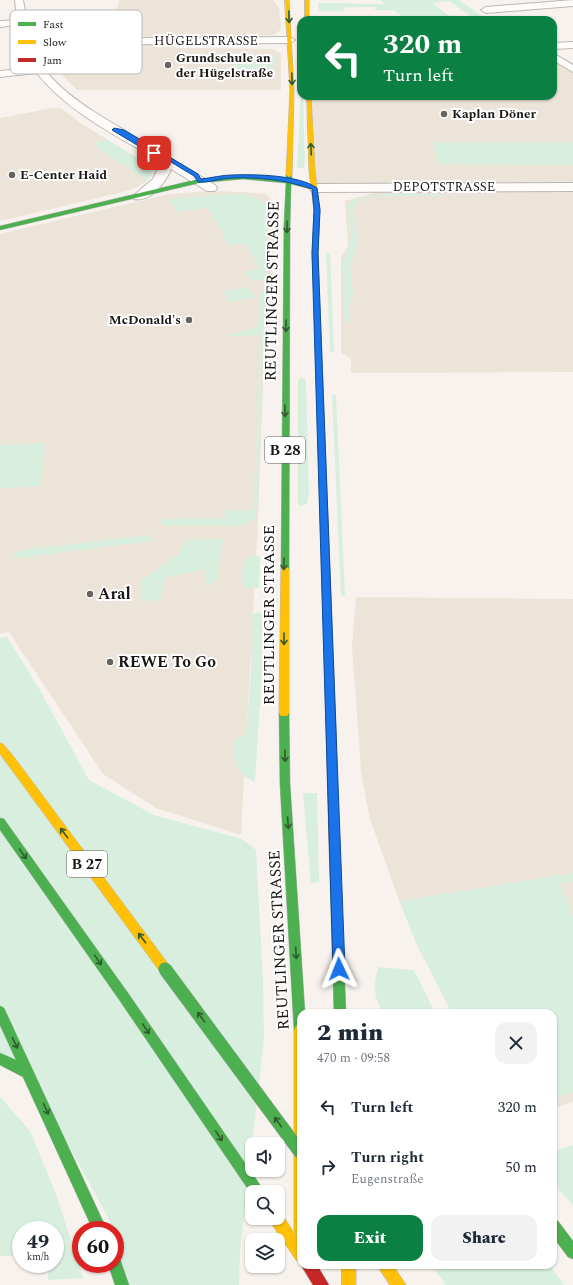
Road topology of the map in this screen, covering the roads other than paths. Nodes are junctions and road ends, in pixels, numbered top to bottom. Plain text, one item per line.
1 (19, 0) edge
2 (288, 0) edge
3 (307, 0) edge
4 (476, 3) dead end
5 (573, 3) edge
6 (20, 10) edge
7 (486, 10) junction
8 (307, 16) edge
9 (495, 16) edge
10 (10, 23) edge
11 (0, 24) edge
12 (293, 37) junction
13 (142, 40) edge
14 (573, 45) edge
15 (557, 51) edge
16 (557, 53) edge
17 (573, 55) edge
18 (557, 56) edge
19 (573, 69) edge
20 (10, 73) edge
21 (0, 74) edge
22 (44, 74) edge
23 (309, 100) edge
24 (114, 129) junction
25 (167, 161) junction
26 (261, 169) dead end
27 (231, 176) junction
28 (200, 181) junction
29 (288, 184) junction
30 (573, 187) edge
31 (211, 188) junction
32 (315, 188) junction
33 (158, 191) junction
34 (139, 196) junction
35 (0, 228) edge
36 (0, 747) edge
37 (0, 822) edge
38 (298, 1009) edge
39 (340, 1009) edge
40 (0, 1012) edge
41 (0, 1059) edge
42 (29, 1073) junction
43 (297, 1148) edge
44 (253, 1185) edge
45 (96, 1221) edge
46 (281, 1225) edge
47 (557, 1231) edge
48 (297, 1249) edge
49 (573, 1252) edge
50 (311, 1269) edge
51 (349, 1269) edge
52 (387, 1269) edge
53 (118, 1273) edge
54 (122, 1285) edge
55 (322, 1285) edge
56 (349, 1285) edge
57 (399, 1285) edge

1 - 6 street
2 -> 12 main road, REUTLINGER STRASSE / B 28
3 - 8 main road
4 - 7 street
5 - 7 street
7 - 9 street
10 - 11 street
12 - 13 street, HÜGELSTRASSE
12 -> 29 main road, REUTLINGER STRASSE / B 28
14 - 15 street
16 - 17 street
18 - 19 street
20 - 21 street
22 - 24 street
32 -> 23 main road, B 28
24 - 25 street
24 - 28 street
25 - 28 street
25 - 34 street
26 - 27 main road
27 - 28 main road
27 - 29 main road
28 - 31 street
28 - 33 main road
29 - 31 main road
29 - 32 main road
29 -> 38 main road, REUTLINGER STRASSE / B 28
30 - 32 street, DEPOTSTRASSE
31 - 33 main road
32 - 39 main road, B 28
33 - 34 main road
34 - 35 main road
43 -> 36 main road, B 27, bridge
37 -> 44 main road, B 27
40 -> 42 main road
41 - 42 main road
42 -> 45 main road
46 - 48 main road
47 - 49 main road
50 - 55 main road
51 - 56 main road
52 - 57 main road
53 - 54 main road

